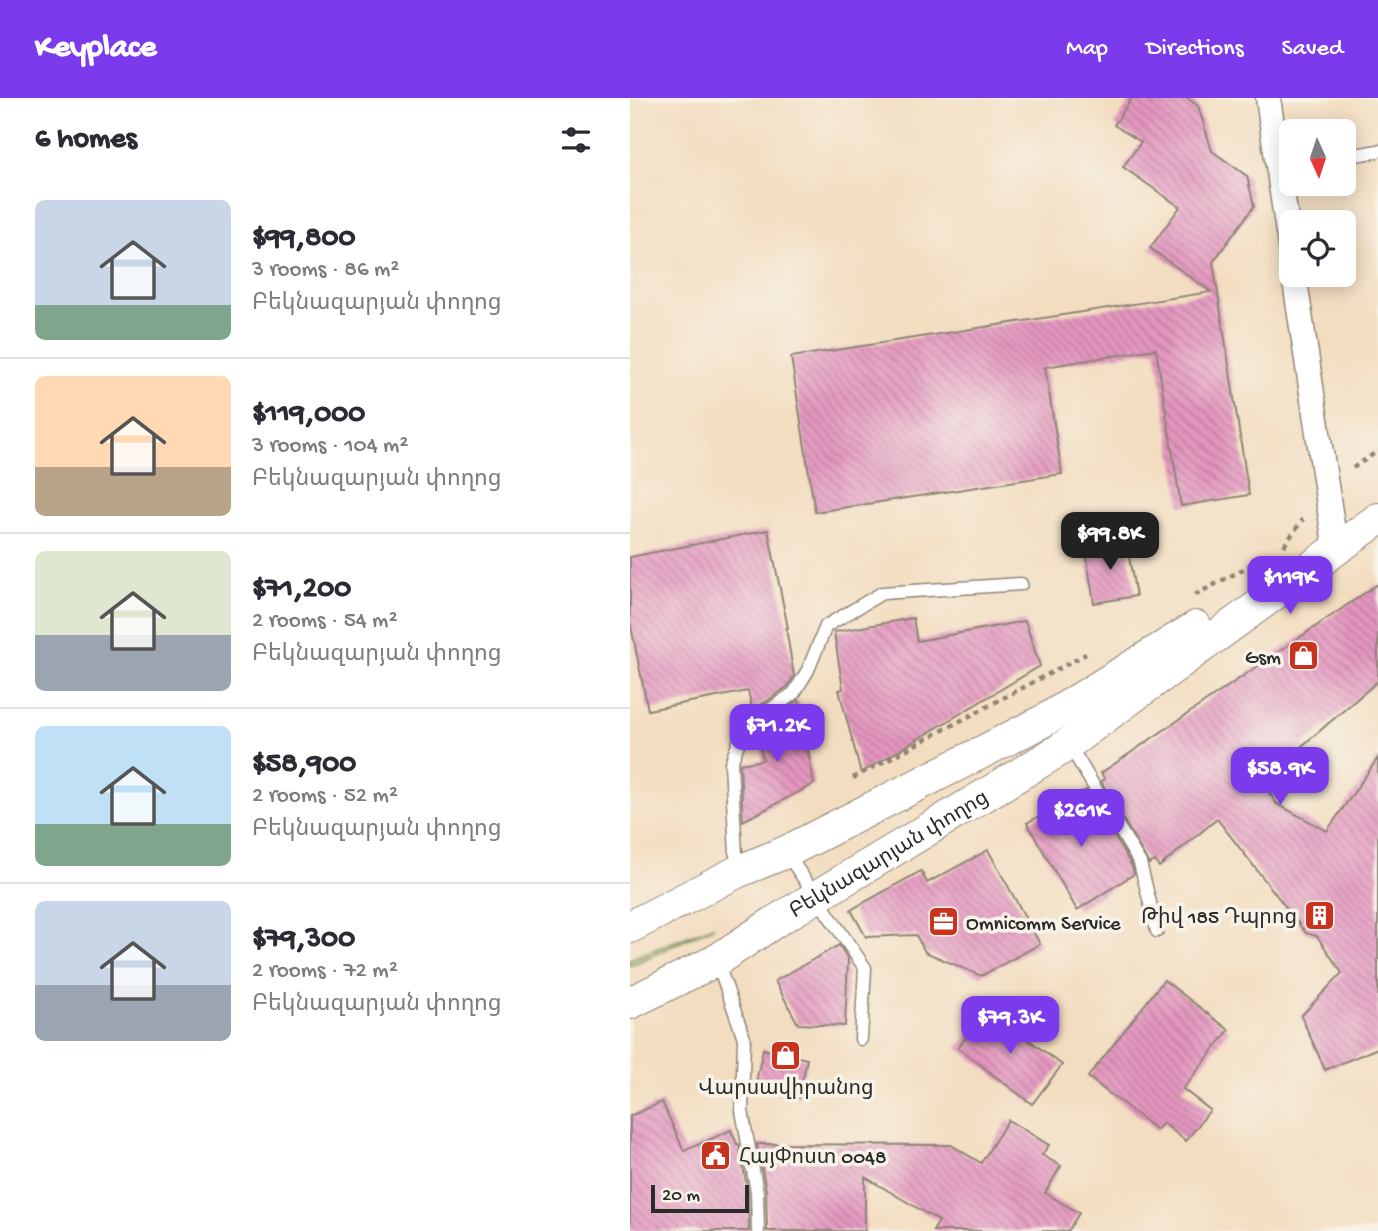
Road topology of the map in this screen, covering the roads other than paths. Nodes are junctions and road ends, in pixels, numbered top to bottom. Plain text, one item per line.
1 (1268, 98) edge
2 (1279, 143) edge
3 (1378, 151) edge
4 (1356, 155) edge
5 (1296, 287) edge
6 (1378, 500) edge
7 (1378, 519) edge
8 (1334, 542) junction
9 (1021, 584) dead end
10 (1068, 743) junction
11 (786, 852) junction
12 (737, 872) junction
13 (815, 898) junction
14 (630, 927) edge
15 (1157, 931) dead end
16 (717, 960) junction
17 (630, 1003) edge
18 (861, 1039) dead end
19 (758, 1231) edge

1 - 2 street
3 - 4 lane
5 - 8 street
6 - 8 street, Բեկնազարյան փողոց
7 - 8 street, Բեկնազարյան փողոց
8 - 10 street, Բեկնազարյան փողոց
8 - 11 street, Բեկնազարյան փողոց
9 - 12 lane
10 - 13 street, Բեկնազարյան փողոց
10 - 15 lane
11 - 12 street, Բեկնազարյան փողոց
11 - 13 lane
12 - 14 street, Բեկնազարյան փողոց
13 - 16 street, Բեկնազարյան փողոց
13 - 18 lane
16 - 17 street, Բեկնազարյան փողոց
16 - 19 lane

